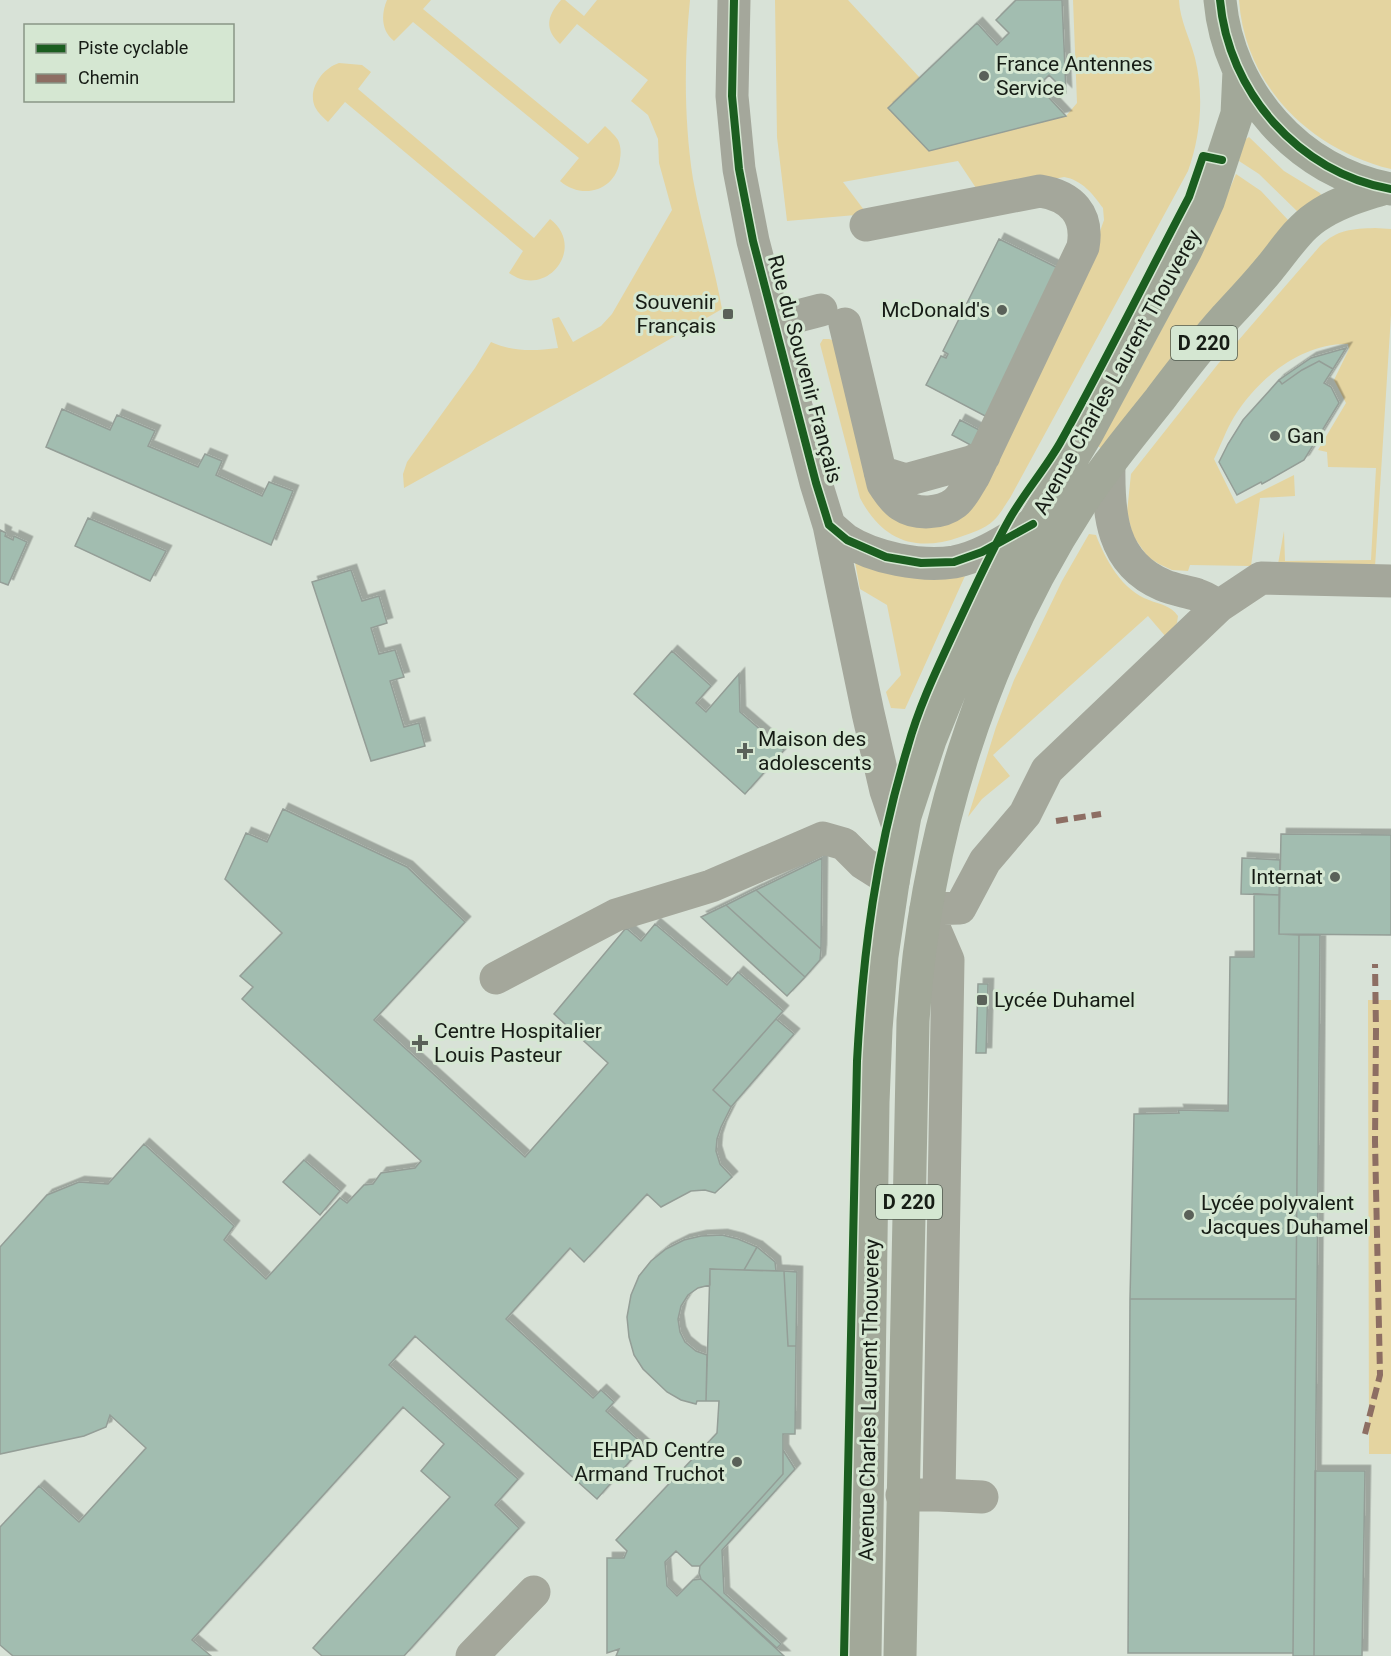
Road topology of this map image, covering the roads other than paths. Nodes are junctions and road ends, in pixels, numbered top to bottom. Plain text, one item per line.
1 (734, 0) edge
2 (1220, 0) edge
3 (1239, 71) junction
4 (1388, 189) edge
5 (866, 225) dead end
6 (775, 322) junction
7 (1109, 464) junction
8 (1033, 524) junction
9 (829, 525) junction
10 (1391, 581) edge
11 (1219, 606) junction
12 (901, 835) junction
13 (893, 882) junction
14 (926, 909) junction
15 (496, 978) dead end
16 (902, 1495) junction
17 (939, 1495) junction
18 (982, 1497) dead end
19 (534, 1592) dead end
20 (472, 1656) edge
21 (865, 1656) edge
22 (900, 1656) edge

1 - 6 street, Rue du Souvenir Français
2 - 3 main road
3 - 4 main road
3 - 8 main road, Avenue Charles Laurent Thouverey / D 220
4 - 7 main road, Avenue Charles Laurent Thouverey / D 220
5 - 6 street
6 - 9 street, Rue du Souvenir Français
7 - 11 street
7 - 14 main road, Avenue Charles Laurent Thouverey / D 220
8 - 9 street
8 - 12 main road, Avenue Charles Laurent Thouverey / D 220
9 - 12 street, Rue du Souvenir Français
10 - 11 street
11 - 14 street
12 - 13 main road, Avenue Charles Laurent Thouverey / D 220
13 - 15 street
13 - 21 main road, Avenue Charles Laurent Thouverey / D 220
14 - 16 main road, Avenue Charles Laurent Thouverey / D 220
14 - 17 street
16 - 17 street
16 - 22 main road, Avenue Charles Laurent Thouverey / D 220
17 - 18 street
19 - 20 street

